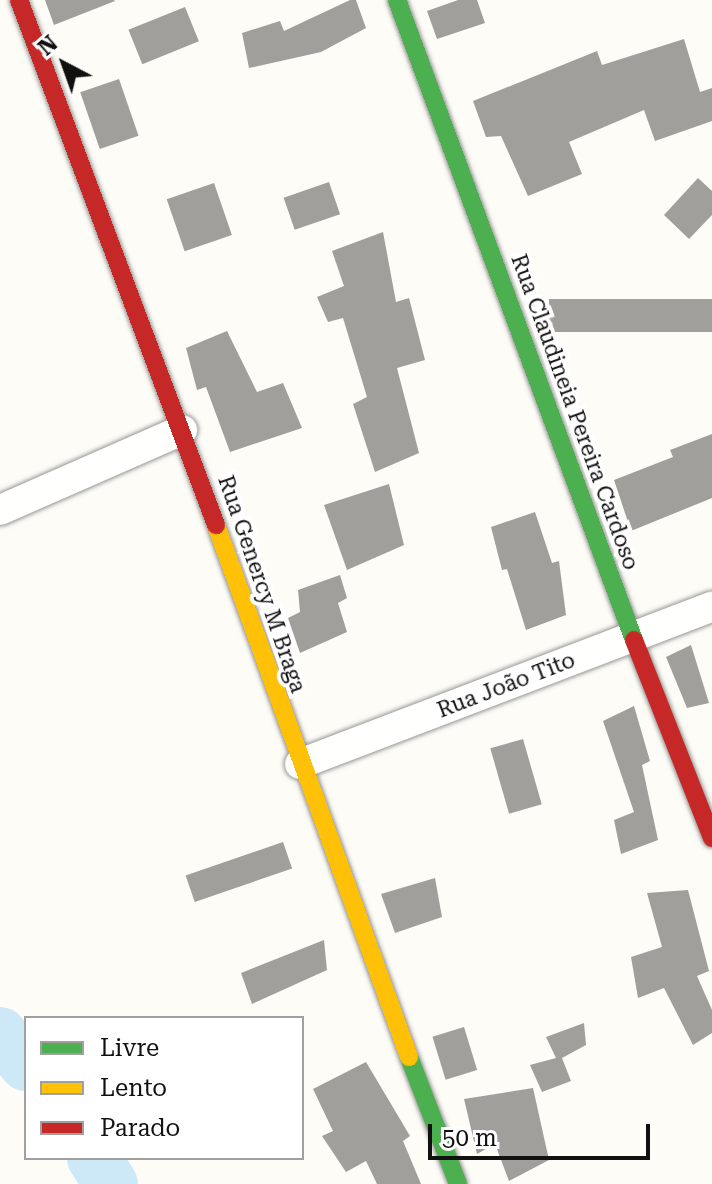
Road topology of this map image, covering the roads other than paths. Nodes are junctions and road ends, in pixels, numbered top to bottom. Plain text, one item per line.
1 (19, 0) edge
2 (397, 0) edge
3 (182, 430) junction
4 (0, 510) edge
5 (712, 607) edge
6 (633, 637) junction
7 (300, 764) junction
8 (712, 838) edge
9 (458, 1184) edge

1 - 3 street, Rua Genercy M Braga
2 - 6 street, Rua Claudineia Pereira Cardoso
3 - 4 street
3 - 7 street, Rua Genercy M Braga
5 - 6 street, Rua João Tito
6 - 7 street, Rua João Tito
6 - 8 street, Rua Claudineia Pereira Cardoso
7 - 9 street, Rua Genercy M Braga

